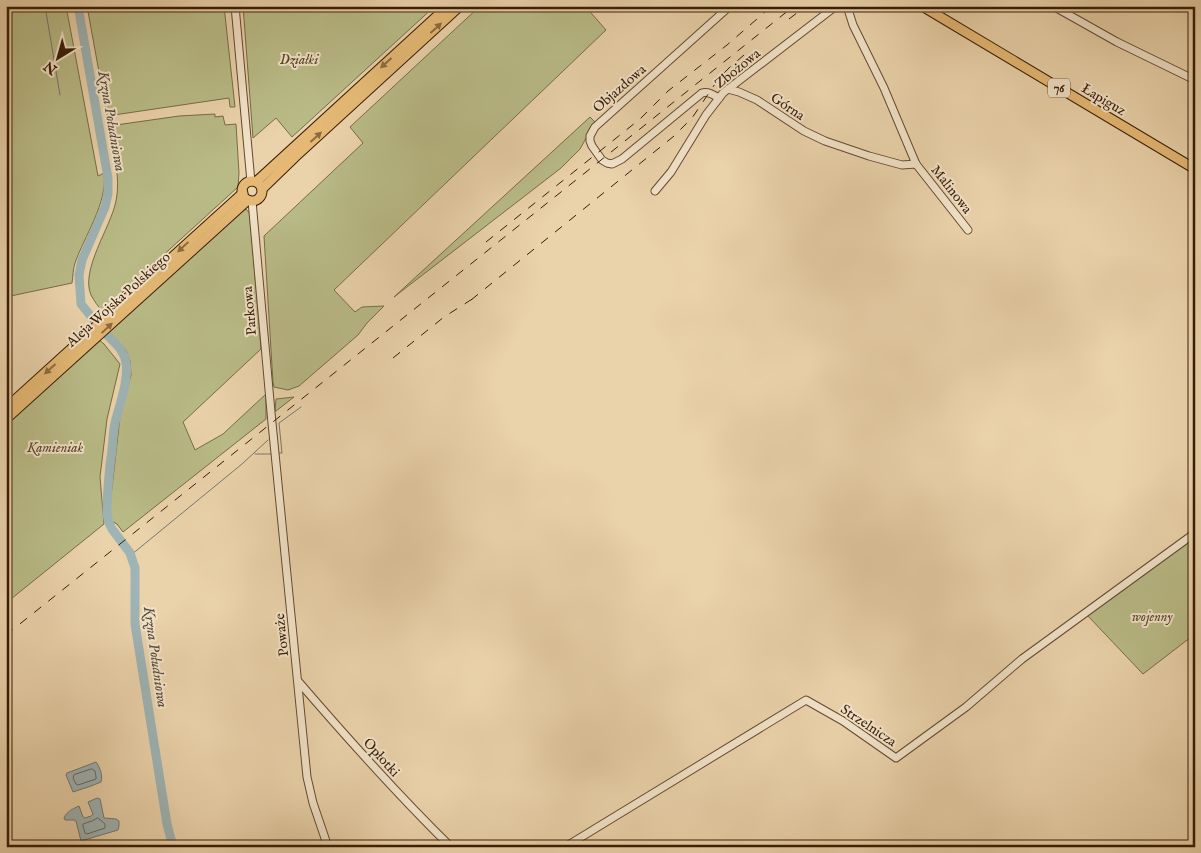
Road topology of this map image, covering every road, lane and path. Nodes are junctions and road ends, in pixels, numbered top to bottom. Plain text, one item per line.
1 (235, 6) edge
2 (448, 6) edge
3 (460, 6) edge
4 (730, 6) edge
5 (836, 6) edge
6 (847, 6) edge
7 (922, 6) edge
8 (1053, 6) edge
9 (1195, 80) edge
10 (728, 89) junction
11 (719, 98) junction
12 (916, 164) junction
13 (1195, 169) edge
14 (256, 184) junction
15 (655, 191) dead end
16 (248, 198) junction
17 (968, 230) dead end
18 (6, 408) edge
19 (6, 419) edge
20 (272, 419) joint
21 (1193, 537) edge
22 (298, 681) junction
23 (328, 847) edge
24 (451, 847) edge
25 (565, 847) edge

1 - 14 street
2 -> 14 main road
14 -> 3 main road
4 - 11 street, Objazdowa
5 - 10 street, Zbożowa
6 - 12 street, Malinowa
7 - 13 main road, Łapiguz / 76
8 - 9 street
10 - 11 street, Zbożowa
10 - 12 street, Górna
11 - 15 street, Zbożowa
12 - 17 street, Malinowa
14 - 16 main road
14 - 16 main road
16 -> 18 main road, Aleja Wojska Polskiego
19 -> 16 main road, Aleja Wojska Polskiego
16 - 20 street, Parkowa
20 - 22 street, Poważe
21 - 25 street, Strzelnicza
22 - 23 street, Poważe
22 - 24 street, Opłotki

